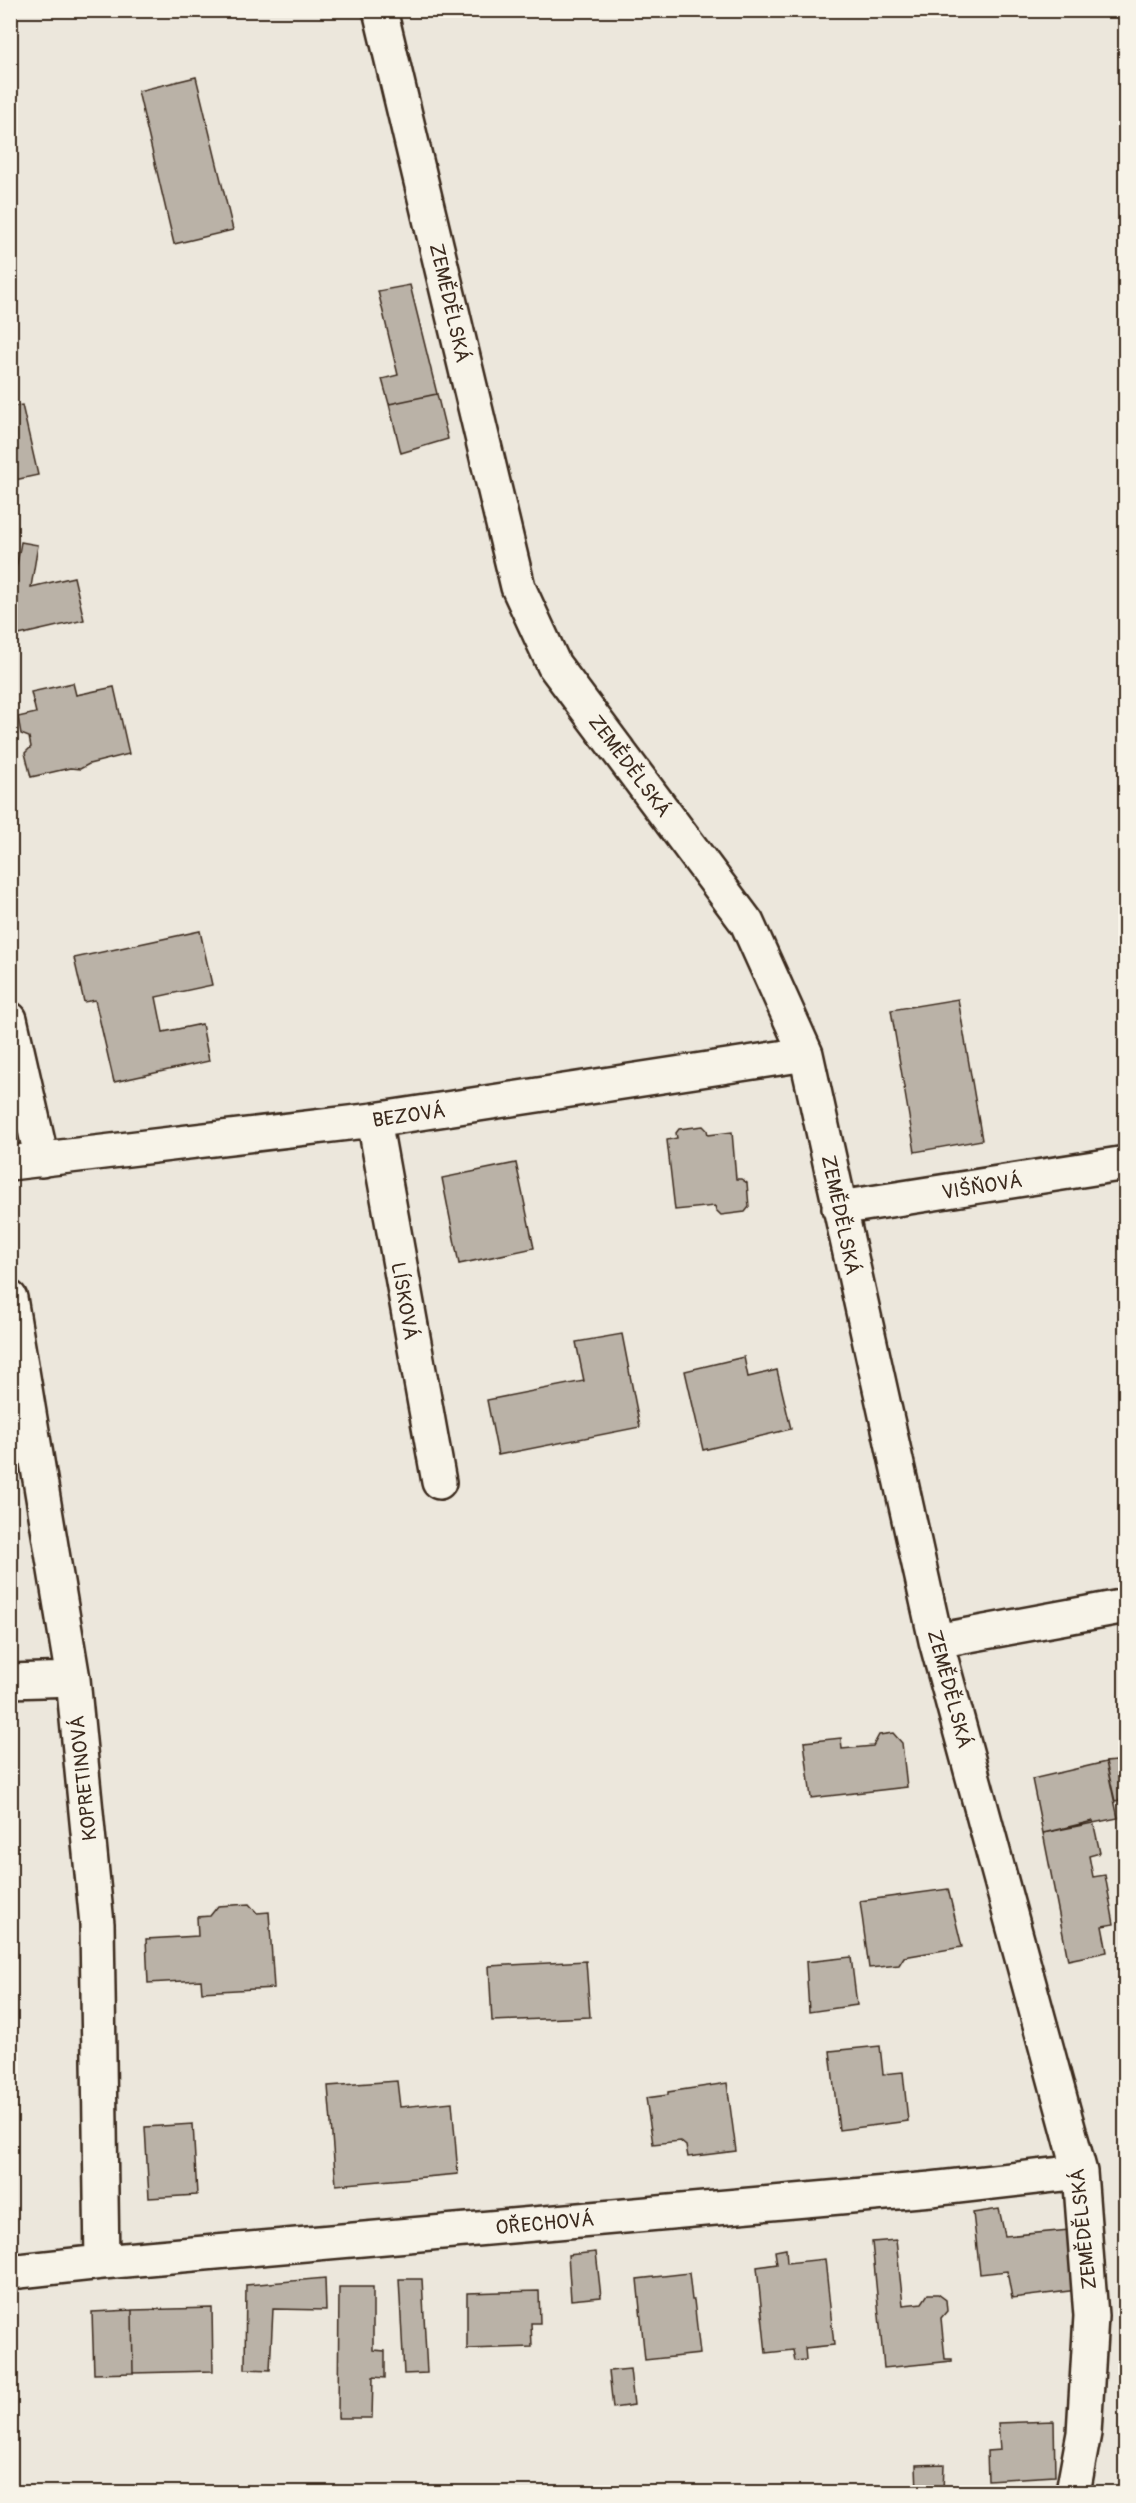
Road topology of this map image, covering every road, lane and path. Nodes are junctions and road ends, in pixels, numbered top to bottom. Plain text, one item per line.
1 (380, 10) edge
2 (10, 1018) edge
3 (806, 1054) junction
4 (374, 1120) junction
5 (42, 1160) junction
6 (10, 1163) edge
7 (1125, 1163) edge
8 (839, 1208) junction
9 (10, 1298) edge
10 (439, 1482) dead end
11 (1125, 1606) edge
12 (936, 1641) junction
13 (73, 1679) junction
14 (10, 1681) edge
15 (1080, 2172) junction
16 (102, 2262) junction
17 (10, 2272) edge
18 (1073, 2493) edge

1 - 3 street, ZEMĚDĚLSKÁ
2 - 5 street
3 - 4 street, BEZOVÁ
3 - 8 street, ZEMĚDĚLSKÁ
4 - 5 street, BEZOVÁ
4 - 10 street, LÍSKOVÁ
5 - 6 street, BEZOVÁ
7 - 8 street, VIŠŇOVÁ
8 - 12 street, ZEMĚDĚLSKÁ
9 - 13 street, KOPRETINOVÁ
11 - 12 street
12 - 15 street, ZEMĚDĚLSKÁ
13 - 14 street
13 - 16 street, KOPRETINOVÁ
15 - 16 street, OŘECHOVÁ
15 - 18 street, ZEMĚDĚLSKÁ
16 - 17 street, OŘECHOVÁ

